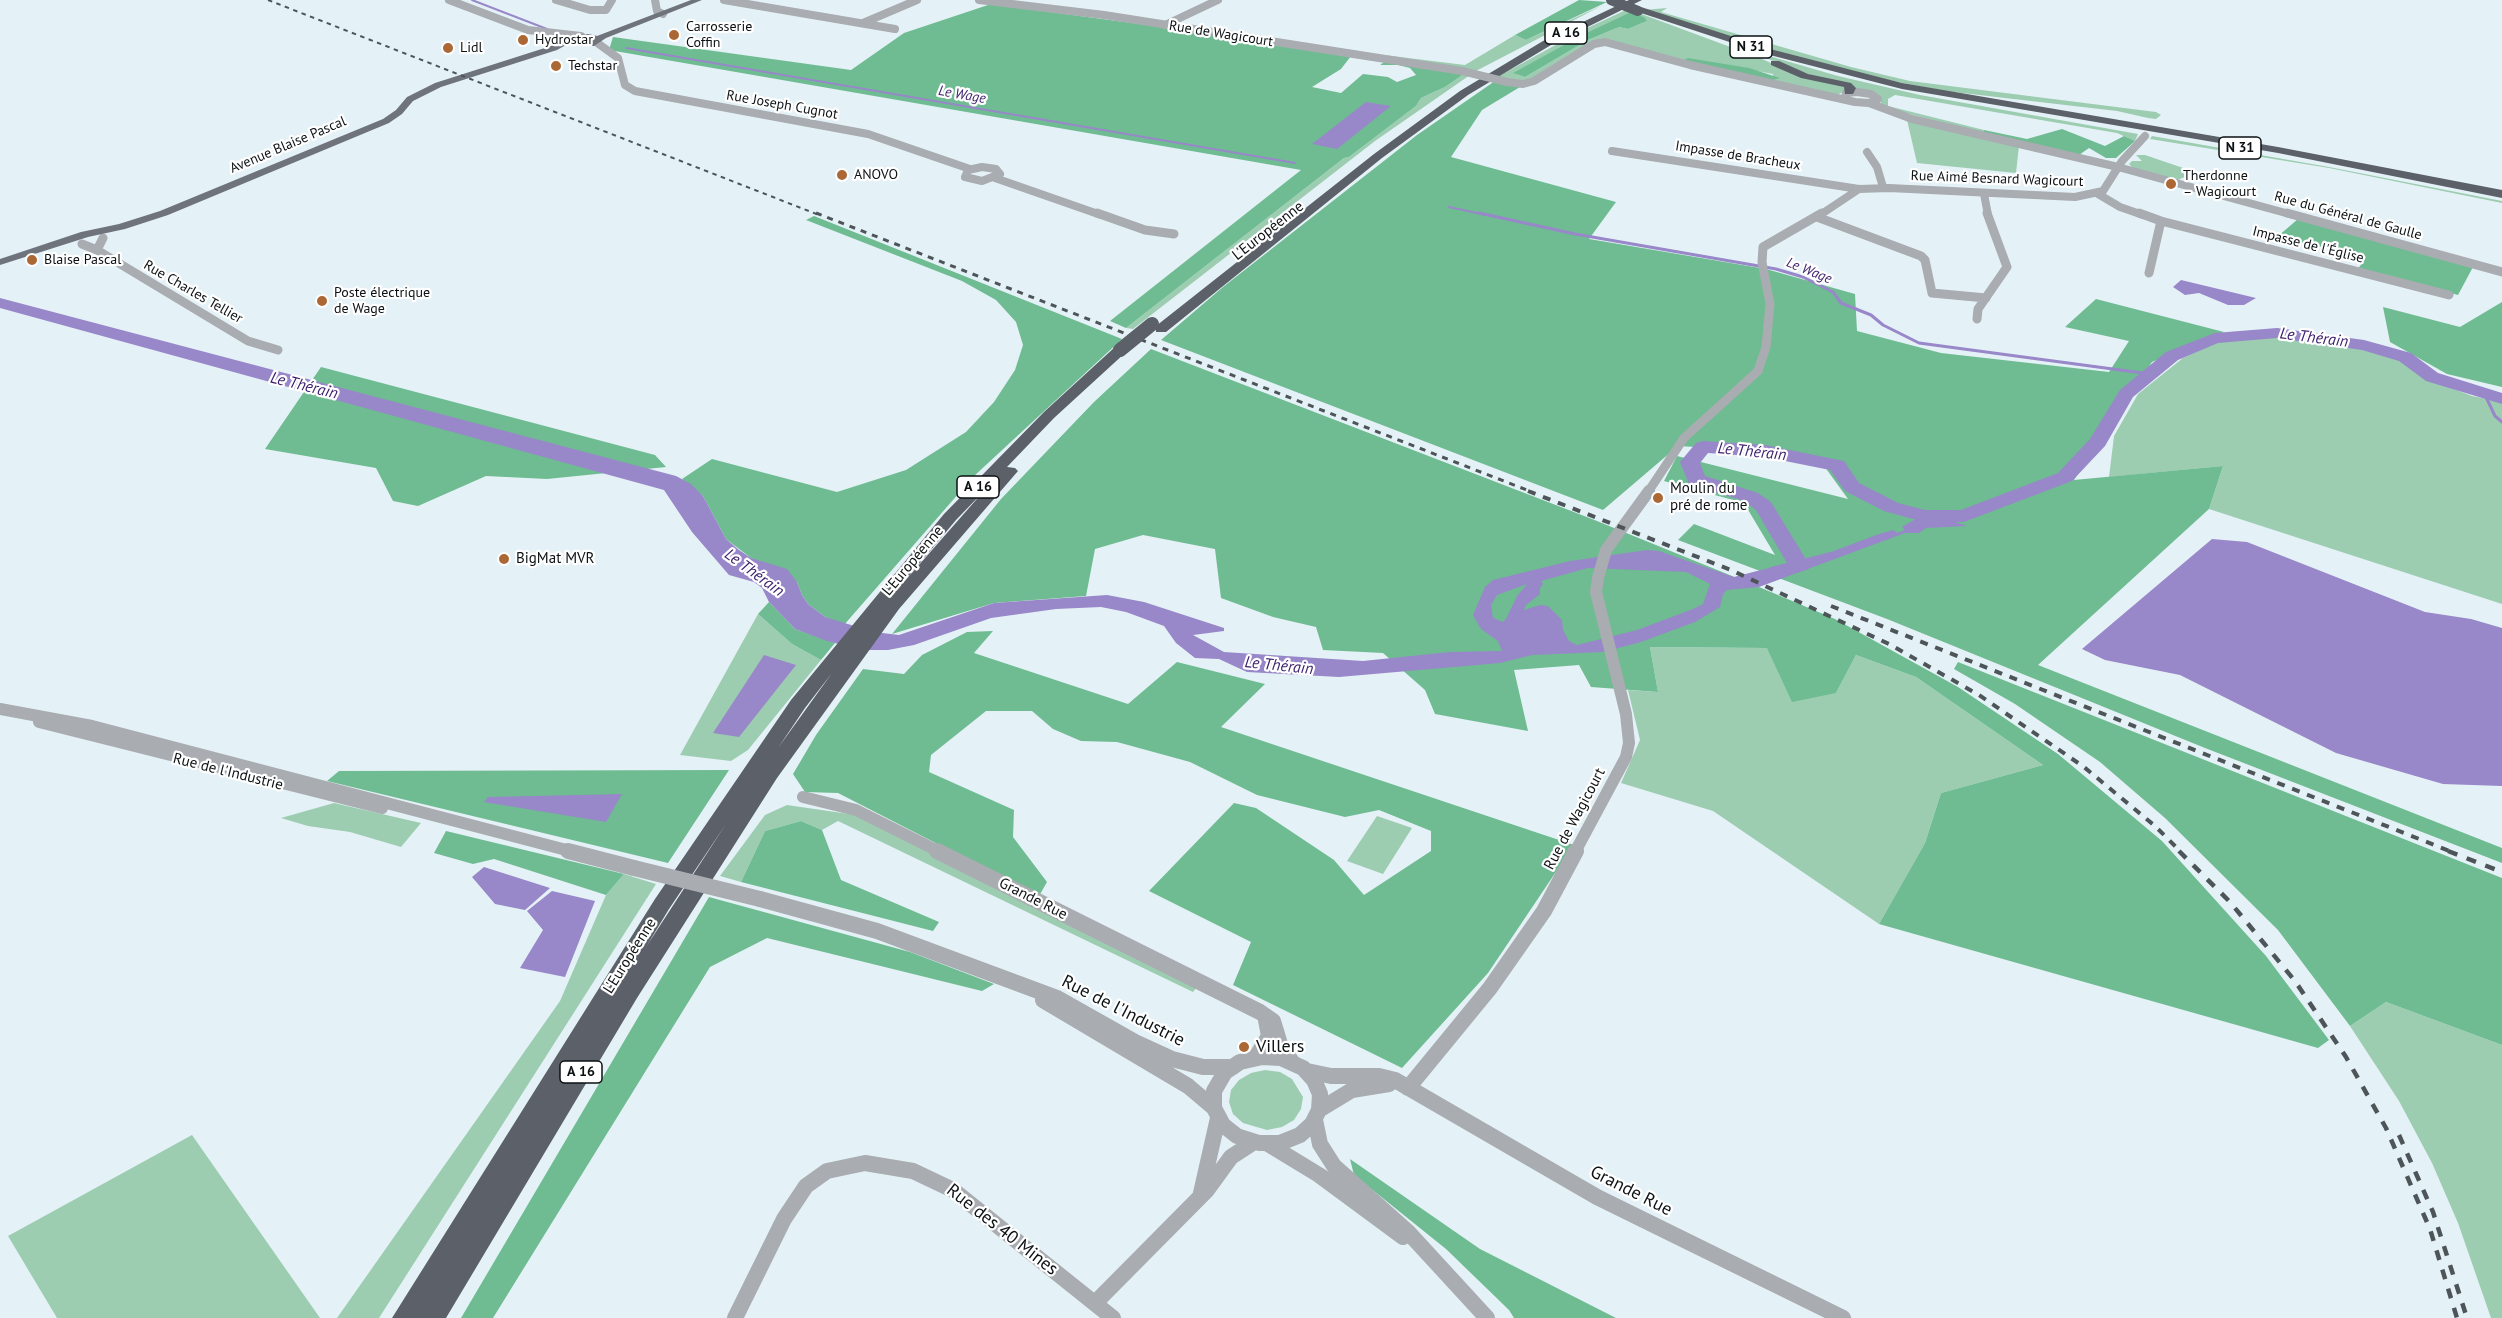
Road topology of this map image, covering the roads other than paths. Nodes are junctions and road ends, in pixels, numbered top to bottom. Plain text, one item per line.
1 (449, 0) edge
2 (556, 0) edge
3 (612, 0) edge
4 (655, 0) edge
5 (724, 0) edge
6 (917, 0) edge
7 (979, 0) edge
8 (1218, 0) edge
9 (1611, 0) edge
10 (1616, 0) edge
11 (1624, 0) edge
12 (692, 1) edge
13 (1639, 7) edge
14 (661, 13) junction
15 (861, 24) junction
16 (1165, 25) junction
17 (1686, 28) junction
18 (895, 29) dead end
19 (545, 33) junction
20 (584, 39) junction
21 (597, 40) junction
22 (569, 43) junction
23 (609, 53) junction
24 (1863, 77) junction
25 (1847, 95) junction
26 (2154, 126) dead end
27 (2145, 136) dead end
28 (1612, 151) dead end
29 (1867, 152) dead end
30 (2118, 167) junction
31 (970, 169) junction
32 (995, 178) junction
33 (1883, 187) junction
34 (1859, 189) junction
35 (1984, 194) junction
36 (2098, 194) junction
37 (2502, 194) edge
38 (2502, 199) edge
39 (1817, 217) junction
40 (2162, 221) junction
41 (1174, 234) dead end
42 (102, 236) junction
43 (79, 242) junction
44 (97, 250) junction
45 (0, 263) edge
46 (2502, 272) edge
47 (2149, 273) dead end
48 (2449, 295) dead end
49 (1986, 298) junction
50 (1977, 319) dead end
51 (1156, 327) junction
52 (278, 350) dead end
53 (839, 663) junction
54 (0, 709) edge
55 (803, 797) dead end
56 (998, 976) junction
57 (1260, 1012) junction
58 (1256, 1057) junction
59 (1292, 1062) junction
60 (1233, 1066) junction
61 (1307, 1071) junction
62 (1408, 1088) junction
63 (1216, 1113) junction
64 (1317, 1115) junction
65 (1261, 1143) junction
66 (1197, 1201) junction
67 (1436, 1261) junction
68 (1095, 1303) junction
69 (405, 1318) edge
70 (432, 1318) edge
71 (735, 1318) edge
72 (1113, 1318) edge
73 (1487, 1318) edge
74 (1843, 1318) edge

1 - 19 street
2 - 3 street
4 - 14 street
5 - 15 street
6 - 15 street
7 - 16 street, Rue de Wagicourt
8 - 16 street
9 - 13 highway, N 31, bridge
10 - 13 highway, N 31, bridge
11 - 51 highway, L'Européenne / A 16
12 - 14 main road
13 - 17 highway, N 31
13 - 24 highway, N 31
13 - 51 highway, L'Européenne / A 16
14 - 20 main road
14 - 21 main road
15 - 18 street
16 - 25 street, Rue de Wagicourt, bridge
17 - 25 highway
17 - 38 highway, N 31
19 - 20 street
19 - 22 street
20 - 21 main road
20 - 22 main road, Avenue Blaise Pascal
20 - 23 street
21 - 23 street, Rue Joseph Cugnot
22 - 42 main road, Avenue Blaise Pascal
23 - 31 street, Rue Joseph Cugnot
24 - 26 highway
24 - 37 highway, N 31
25 - 30 street, Rue du Général de Gaulle
27 - 30 street, Rue Aimé Besnard Wagicourt
28 - 34 street, Impasse de Bracheux
29 - 33 street
30 - 36 street, Rue Aimé Besnard Wagicourt
30 - 46 street, Rue du Général de Gaulle
31 - 32 street, Rue Joseph Cugnot
31 - 32 street, Rue Joseph Cugnot
32 - 41 street, Rue Joseph Cugnot
33 - 34 street, Rue Aimé Besnard Wagicourt
33 - 35 street, Rue Aimé Besnard Wagicourt
34 - 39 street
35 - 36 street, Rue Aimé Besnard Wagicourt
35 - 49 street
36 - 40 street, Impasse de l'Église
39 - 49 street
39 - 62 street, Rue de Wagicourt
40 - 47 street
40 - 48 street, Impasse de l'Église
42 - 43 main road, Avenue Blaise Pascal
42 - 44 street
43 - 44 street, Rue Charles Tellier
43 - 45 main road, Avenue Blaise Pascal
44 - 52 street, Rue Charles Tellier
49 - 50 street
51 - 53 highway, L'Européenne / A 16
53 - 69 highway, L'Européenne / A 16
53 - 70 highway, L'Européenne / A 16
54 - 56 street, Rue de l'Industrie, bridge
55 - 57 street, Grande Rue
56 - 60 street, Rue de l'Industrie
56 - 63 street, Rue de l'Industrie
57 - 58 street
57 - 59 street, Grande Rue
58 - 59 street, Grande Rue
58 - 60 street, Grande Rue
59 - 61 street, Grande Rue
60 - 63 street
61 - 62 street, Grande Rue
61 - 64 street
62 - 64 street, Grande Rue
62 - 74 street, Grande Rue
63 - 65 street
63 - 66 street
64 - 65 street, Grande Rue
64 - 67 street
65 - 66 street
65 - 67 street
66 - 68 street
67 - 73 street
68 - 71 street, Rue des 40 Mines
68 - 72 street, Rue des 40 Mines

